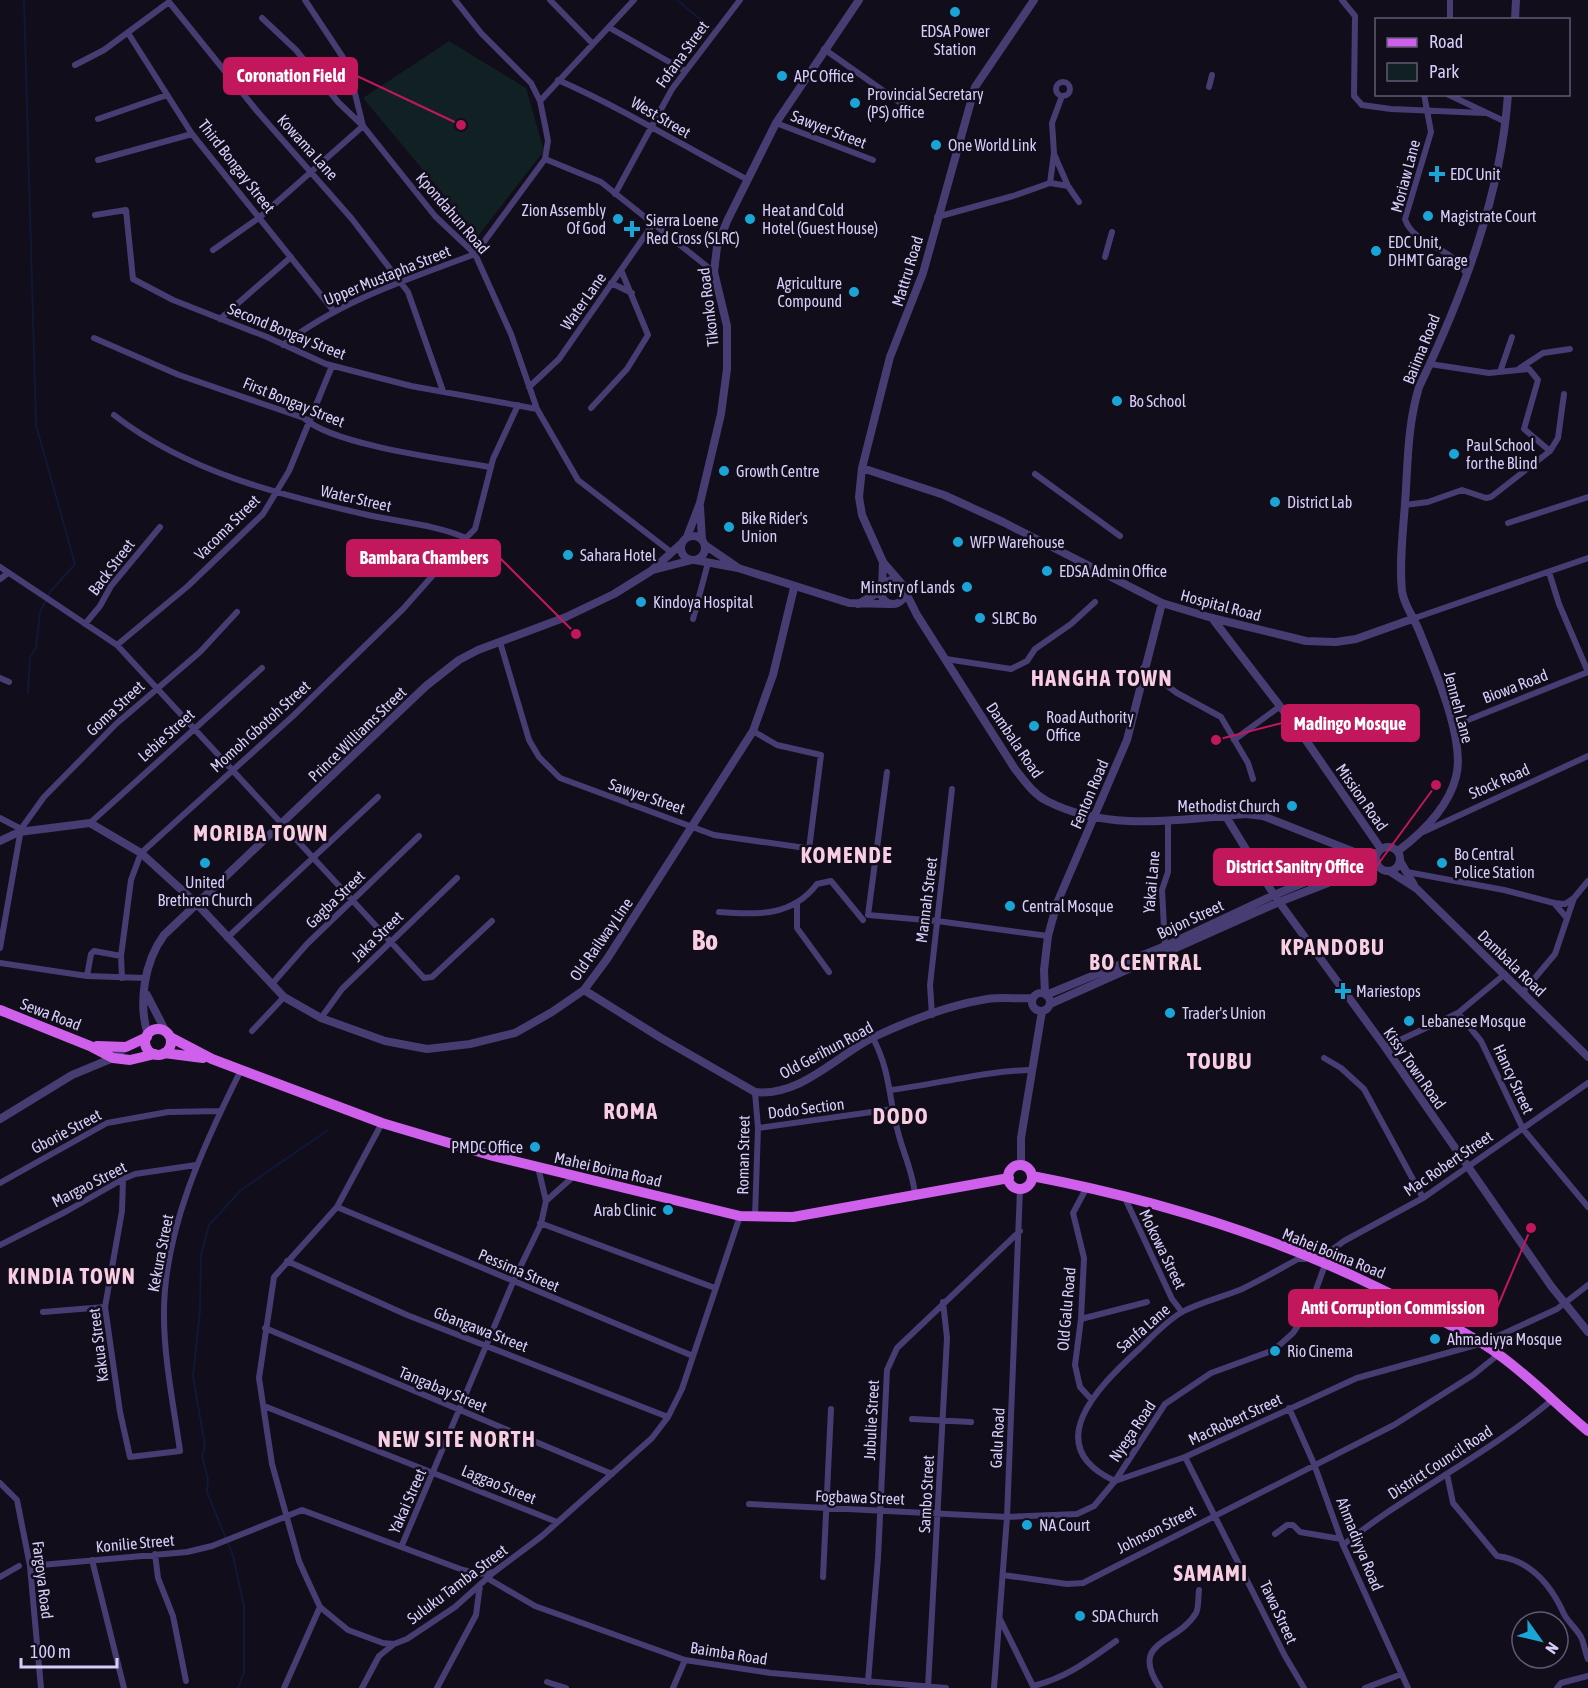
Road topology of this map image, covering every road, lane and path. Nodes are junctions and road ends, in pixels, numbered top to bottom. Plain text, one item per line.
1 (306, 0) edge
2 (455, 0) edge
3 (550, 0) edge
4 (634, 0) edge
5 (740, 0) edge
6 (859, 0) edge
7 (1034, 0) edge
8 (1342, 0) edge
9 (1450, 0) edge
10 (1516, 0) edge
11 (168, 1) edge
12 (262, 18) dead end
13 (1450, 18) edge
14 (1515, 18) edge
15 (610, 28) junction
16 (128, 33) junction
17 (592, 43) junction
18 (824, 49) junction
19 (75, 65) dead end
20 (685, 71) junction
21 (1212, 75) dead end
22 (558, 80) junction
23 (1209, 87) dead end
24 (167, 95) junction
25 (1062, 96) dead end
26 (1424, 96) edge
27 (1451, 96) edge
28 (1508, 96) edge
29 (540, 101) junction
30 (1425, 109) junction
31 (1484, 113) junction
32 (920, 116) dead end
33 (98, 119) dead end
34 (1506, 122) junction
35 (776, 123) junction
36 (363, 126) junction
37 (650, 128) junction
38 (192, 134) junction
39 (1054, 153) junction
40 (544, 159) junction
41 (98, 160) dead end
42 (873, 160) dead end
43 (312, 170) junction
44 (748, 180) junction
45 (1050, 183) junction
46 (1068, 186) junction
47 (615, 194) junction
48 (1079, 202) dead end
49 (95, 216) dead end
50 (260, 217) junction
51 (937, 217) junction
52 (653, 224) junction
53 (1112, 232) dead end
54 (213, 250) dead end
55 (474, 254) junction
56 (291, 257) junction
57 (1105, 257) dead end
58 (621, 270) junction
59 (714, 272) junction
60 (1466, 273) junction
61 (401, 283) junction
62 (611, 283) junction
63 (632, 293) junction
64 (333, 310) junction
65 (220, 319) junction
66 (1512, 336) dead end
67 (94, 338) dead end
68 (283, 345) junction
69 (1570, 349) dead end
70 (1430, 364) junction
71 (332, 366) junction
72 (1519, 368) junction
73 (1500, 372) junction
74 (443, 391) junction
75 (530, 391) junction
76 (1564, 394) dead end
77 (528, 401) dead end
78 (518, 405) junction
79 (591, 408) dead end
80 (537, 409) junction
81 (114, 415) dead end
82 (309, 423) junction
83 (1550, 451) junction
84 (490, 467) junction
85 (862, 468) junction
86 (1035, 474) dead end
87 (276, 494) junction
88 (1588, 497) edge
89 (700, 503) junction
90 (1405, 505) junction
91 (1508, 523) dead end
92 (160, 527) dead end
93 (1120, 536) dead end
94 (466, 538) junction
95 (684, 540) junction
96 (704, 542) junction
97 (671, 552) junction
98 (1588, 558) edge
99 (693, 560) junction
100 (883, 562) junction
101 (708, 563) junction
102 (0, 567) edge
103 (738, 568) junction
104 (651, 571) junction
105 (1549, 572) junction
106 (8, 573) junction
107 (0, 579) edge
108 (794, 588) junction
109 (904, 588) junction
110 (882, 590) junction
111 (1095, 602) dead end
112 (1162, 603) junction
113 (857, 604) junction
114 (894, 604) junction
115 (237, 612) dead end
116 (917, 615) junction
117 (1212, 618) junction
118 (1415, 618) junction
119 (693, 620) dead end
120 (85, 624) junction
121 (500, 642) junction
122 (117, 645) junction
123 (946, 659) junction
124 (262, 668) dead end
125 (1143, 668) junction
126 (1588, 672) edge
127 (0, 678) edge
128 (9, 682) dead end
129 (156, 687) junction
130 (1280, 707) junction
131 (1453, 726) junction
132 (194, 728) junction
133 (753, 731) junction
134 (1234, 740) junction
135 (1588, 756) edge
136 (232, 769) junction
137 (887, 772) dead end
138 (1253, 779) dead end
139 (952, 789) dead end
140 (378, 797) dead end
141 (1225, 815) junction
142 (0, 818) edge
143 (1094, 818) junction
144 (1168, 820) junction
145 (90, 823) junction
146 (282, 823) junction
147 (691, 826) junction
148 (20, 830) junction
149 (1422, 832) junction
150 (419, 836) dead end
151 (0, 841) edge
152 (809, 849) junction
153 (1342, 849) junction
154 (1379, 850) junction
155 (1398, 851) junction
156 (141, 853) junction
157 (314, 856) junction
158 (1366, 857) junction
159 (876, 858) junction
160 (1358, 861) junction
161 (1400, 861) junction
162 (1373, 865) junction
163 (1389, 871) junction
164 (1407, 872) junction
165 (457, 878) dead end
166 (1588, 880) edge
167 (1416, 889) junction
168 (1276, 898) junction
169 (1574, 898) junction
170 (352, 902) junction
171 (797, 903) junction
172 (1554, 903) junction
173 (197, 904) junction
174 (719, 912) dead end
175 (1566, 916) junction
176 (865, 918) junction
177 (492, 921) dead end
178 (937, 921) junction
179 (1048, 936) junction
180 (227, 938) junction
181 (391, 942) junction
182 (1165, 946) junction
183 (0, 948) edge
184 (121, 956) junction
185 (0, 963) edge
186 (829, 972) dead end
187 (1505, 974) junction
188 (87, 976) junction
189 (122, 978) junction
190 (145, 978) junction
191 (272, 984) junction
192 (584, 990) junction
193 (146, 991) junction
194 (1523, 992) junction
195 (1045, 995) junction
196 (284, 997) junction
197 (1033, 998) junction
198 (1050, 1004) junction
199 (0, 1010) edge
200 (1042, 1011) junction
201 (1458, 1013) junction
202 (932, 1015) junction
203 (321, 1018) junction
204 (252, 1031) dead end
205 (168, 1034) junction
206 (147, 1036) junction
207 (873, 1038) junction
208 (90, 1046) junction
209 (126, 1047) junction
210 (1385, 1047) junction
211 (160, 1054) junction
212 (1588, 1057) edge
213 (113, 1058) junction
214 (1324, 1058) dead end
215 (212, 1059) junction
216 (241, 1070) junction
217 (1031, 1070) junction
218 (1588, 1083) edge
219 (891, 1090) junction
220 (755, 1092) junction
221 (893, 1109) junction
222 (220, 1112) junction
223 (0, 1119) edge
224 (382, 1123) junction
225 (758, 1128) junction
226 (1523, 1129) junction
227 (196, 1165) junction
228 (1021, 1166) junction
229 (1467, 1166) junction
230 (538, 1167) junction
231 (574, 1176) junction
232 (1032, 1176) junction
233 (1009, 1178) junction
234 (123, 1179) junction
235 (0, 1183) edge
236 (1087, 1186) junction
237 (1020, 1189) junction
238 (915, 1196) junction
239 (1124, 1196) junction
240 (1423, 1197) junction
241 (546, 1202) junction
242 (337, 1207) junction
243 (1588, 1207) edge
244 (740, 1216) junction
245 (755, 1218) junction
246 (541, 1223) junction
247 (1020, 1231) junction
248 (0, 1245) edge
249 (287, 1261) junction
250 (1323, 1261) junction
251 (513, 1282) junction
252 (715, 1288) junction
253 (1587, 1288) edge
254 (943, 1302) junction
255 (1147, 1302) dead end
256 (1565, 1304) junction
257 (105, 1307) junction
258 (43, 1312) dead end
259 (1182, 1312) junction
260 (1081, 1319) junction
261 (265, 1328) junction
262 (1588, 1332) edge
263 (1483, 1343) junction
264 (487, 1346) junction
265 (1499, 1354) junction
266 (693, 1356) junction
267 (1091, 1399) junction
268 (1552, 1400) junction
269 (264, 1406) junction
270 (831, 1408) dead end
271 (1289, 1408) junction
272 (459, 1411) junction
273 (668, 1417) junction
274 (912, 1419) dead end
275 (943, 1421) junction
276 (971, 1422) dead end
277 (1588, 1431) edge
278 (180, 1451) joint
279 (1185, 1457) junction
280 (1314, 1464) junction
281 (435, 1474) junction
282 (612, 1474) junction
283 (1447, 1474) junction
284 (1114, 1481) junction
285 (0, 1483) edge
286 (749, 1504) dead end
287 (826, 1509) junction
288 (879, 1512) junction
289 (939, 1513) junction
290 (1216, 1514) junction
291 (285, 1515) junction
292 (1007, 1517) junction
293 (557, 1522) junction
294 (1275, 1534) dead end
295 (1342, 1542) junction
296 (402, 1545) junction
297 (155, 1554) junction
298 (93, 1560) junction
299 (19, 1566) dead end
300 (30, 1566) junction
301 (494, 1572) junction
302 (1003, 1575) junction
303 (0, 1577) edge
304 (823, 1577) dead end
305 (487, 1578) junction
306 (480, 1585) junction
307 (1199, 1590) dead end
308 (320, 1607) junction
309 (999, 1618) junction
310 (1116, 1641) dead end
311 (394, 1644) junction
312 (1588, 1659) edge
313 (685, 1660) junction
314 (1402, 1674) junction
315 (1588, 1676) edge
316 (186, 1681) dead end
317 (547, 1682) dead end
318 (868, 1682) junction
319 (917, 1687) edge
320 (928, 1687) edge
321 (1033, 1687) edge
322 (41, 1688) edge
323 (124, 1688) edge
324 (284, 1688) edge
325 (362, 1688) edge
326 (437, 1688) edge
327 (566, 1688) edge
328 (673, 1688) edge
329 (946, 1688) edge
330 (994, 1688) edge
331 (1161, 1688) edge
332 (1304, 1688) edge
333 (1365, 1688) edge
334 (1408, 1688) edge
335 (1557, 1688) edge

1 - 36 street
2 - 29 street
3 - 17 street
4 - 15 street
5 - 20 street, Fofana Street
6 - 18 street, Tikonko Road
7 - 51 street, Mattru Road
8 - 30 street
9 - 13 street
10 - 14 street
11 - 16 street, Kowama Lane
11 - 43 street, Kowama Lane
12 - 36 street, Kpondahun Road
15 - 17 street
15 - 20 street
16 - 19 street, Kowama Lane
16 - 24 street, Third Bongay Street
17 - 22 street
18 - 32 street
18 - 35 street, Tikonko Road
20 - 37 street, Fofana Street
21 - 23 street
22 - 29 street
22 - 37 street, West Street
24 - 33 street
24 - 38 street, Third Bongay Street
25 - 39 street
26 - 30 street, Moriaw Lane
27 - 31 street
28 - 34 street, Baiima Road
29 - 40 street
30 - 31 street
30 - 60 street, Moriaw Lane
31 - 34 street
34 - 60 street, Baiima Road
35 - 42 street, Sawyer Street
35 - 44 street, Tikonko Road
36 - 43 street
36 - 55 street, Kpondahun Road
37 - 44 street, West Street
37 - 47 street, Fofana Street
38 - 41 street
38 - 50 street, Third Bongay Street
39 - 45 street
39 - 46 street
40 - 47 street
40 - 55 street
43 - 50 street
43 - 61 street, Kowama Lane
44 - 59 street, Tikonko Road
45 - 46 street
45 - 51 street
46 - 48 street
47 - 52 street
49 - 65 street, Second Bongay Street
50 - 54 street
50 - 56 street, Third Bongay Street
51 - 85 street, Mattru Road
52 - 58 street, Water Lane
52 - 59 street
53 - 57 street
55 - 61 street, Upper Mustapha Street
55 - 75 street, Kpondahun Road
56 - 64 street, Third Bongay Street
56 - 65 street
58 - 62 street, Water Lane
58 - 63 street
59 - 89 street, Tikonko Road
60 - 70 street, Baiima Road
61 - 64 street, Upper Mustapha Street
61 - 74 street, Kowama Lane
62 - 63 street
62 - 75 street, Water Lane
63 - 79 street
64 - 68 street, Upper Mustapha Street
65 - 68 street, Second Bongay Street
66 - 73 street
67 - 82 street, First Bongay Street
68 - 71 street, Second Bongay Street
69 - 72 street
70 - 73 street
70 - 90 street, Baiima Road
71 - 74 street, Second Bongay Street
71 - 82 street, Vacoma Street
72 - 73 street
72 - 83 street
74 - 78 street, Second Bongay Street
75 - 77 street
75 - 80 street, Kpondahun Road
76 - 83 street
78 - 80 street, Second Bongay Street
78 - 84 street
80 - 97 street
81 - 87 street, Water Street
82 - 84 street, First Bongay Street
82 - 87 street, Vacoma Street
83 - 90 street
84 - 94 street
85 - 100 street, Mattru Road
85 - 112 street, Hospital Road
86 - 93 street
87 - 94 street, Water Street
87 - 122 street, Vacoma Street
88 - 91 street
89 - 95 street
89 - 96 street
90 - 118 street, Baiima Road
92 - 120 street, Back Street
94 - 136 street, Momoh Gbotoh Street
95 - 96 street
95 - 97 street
95 - 99 street
96 - 99 street
96 - 103 street
97 - 104 street
98 - 105 street, Hospital Road
99 - 101 street
99 - 104 street
100 - 109 street, Mattru Road
100 - 110 street, Mattru Road
101 - 103 street
101 - 119 street
102 - 106 street
103 - 108 street
104 - 121 street, Prince Williams Street
105 - 118 street, Hospital Road
105 - 126 street
106 - 107 street
106 - 120 street
108 - 113 street
108 - 133 street, Old Railway Line
109 - 110 street
109 - 114 street
109 - 116 street, Dambala Road
110 - 113 street
110 - 114 street
111 - 123 street
112 - 117 street, Hospital Road
112 - 125 street, Fenton Road
113 - 114 street
114 - 116 street, Dambala Road
115 - 129 street, Goma Street
116 - 123 street, Dambala Road
117 - 118 street, Hospital Road
117 - 130 street, Mission Road
118 - 131 street, Jenneh Lane
120 - 122 street
121 - 146 street, Prince Williams Street
121 - 147 street, Sawyer Street
122 - 129 street
123 - 143 street, Dambala Road
124 - 132 street, Lebie Street
125 - 134 street
125 - 143 street, Fenton Road
126 - 131 street, Biowa Road
127 - 128 street
129 - 132 street
129 - 148 street, Goma Street
130 - 134 street
130 - 154 street, Mission Road
131 - 149 street, Jenneh Lane
132 - 136 street
132 - 145 street, Lebie Street
133 - 147 street, Old Railway Line
133 - 152 street
134 - 138 street
135 - 149 street, Stock Road
136 - 146 street
136 - 156 street, Momoh Gbotoh Street
137 - 159 street
139 - 178 street, Mannah Street
140 - 157 street
141 - 144 street, Dambala Road
141 - 153 street, Dambala Road
141 - 168 street, Kissy Town Road
142 - 148 street
143 - 144 street, Dambala Road
143 - 179 street, Fenton Road
144 - 182 street, Yakai Lane
145 - 148 street
145 - 156 street, Old Railway Line
146 - 157 street
146 - 173 street, Prince Williams Street
147 - 152 street, Sawyer Street
147 - 192 street, Old Railway Line
148 - 151 street
148 - 183 street
149 - 155 street
150 - 170 street, Gagba Street
152 - 159 street, Sawyer Street
153 - 158 street, Dambala Road
153 - 160 street, Dambala Road
154 - 155 street
154 - 158 street, Bojon Street
154 - 162 street
155 - 161 street
156 - 173 street, Old Railway Line
156 - 184 street, Momoh Gbotoh Street
157 - 170 street
157 - 180 street
158 - 160 street, Bojon Street
159 - 176 street
160 - 162 street, Dambala Road
160 - 168 street, Bojon Street
161 - 163 street
161 - 164 street, Dambala Road
162 - 163 street
162 - 168 street, Bojon Street
163 - 167 street, Dambala Road
164 - 167 street, Dambala Road
164 - 172 street
165 - 181 street, Jaka Street
166 - 169 street
167 - 187 street, Dambala Road
168 - 182 street, Bojon Street
168 - 198 street, Bojon Street
168 - 210 street, Kissy Town Road
169 - 172 street
169 - 175 street
170 - 181 street
170 - 191 street, Gagba Street
171 - 174 street
171 - 176 street
171 - 186 street
172 - 175 street
173 - 180 street, Old Railway Line
173 - 190 street, Prince Williams Street
175 - 194 street
176 - 178 street
177 - 181 street
178 - 179 street
178 - 202 street, Mannah Street
179 - 195 street, Fenton Road
180 - 191 street, Old Railway Line
181 - 203 street, Jaka Street
182 - 195 street, Bojon Street
184 - 188 street
184 - 189 street, Momoh Gbotoh Street
185 - 188 street
187 - 194 street, Dambala Road
187 - 201 street
188 - 189 street
189 - 190 street
190 - 193 street, Prince Williams Street
191 - 196 street, Old Railway Line
192 - 203 street, Old Railway Line
192 - 220 street
193 - 205 street, Prince Williams Street
193 - 206 street, Prince Williams Street
194 - 212 street, Dambala Road
195 - 197 street
195 - 198 street
196 - 203 street, Old Railway Line
196 - 204 street
197 - 200 street
197 - 202 street, Old Gerihun Road
198 - 200 street
199 - 208 main road, Sewa Road
200 - 217 street
201 - 210 street
201 - 226 street, Hancy Street
202 - 207 street, Old Gerihun Road
205 - 206 main road
205 - 211 main road
205 - 215 main road
206 - 209 main road
206 - 211 main road
207 - 219 street
207 - 220 street, Old Gerihun Road
208 - 209 main road
208 - 213 main road
209 - 213 street
210 - 229 street, Kissy Town Road
211 - 213 main road
211 - 215 main road
213 - 223 street
214 - 240 street
215 - 216 main road, Mahei Boima Road
216 - 222 street, Kekura Street
216 - 224 main road, Mahei Boima Road
217 - 219 street
217 - 228 street
218 - 226 street, Mac Robert Street
219 - 221 street
220 - 225 street, Roman Street
221 - 225 street, Dodo Section
221 - 238 street
222 - 227 street, Kekura Street
222 - 235 street, Gborie Street
224 - 230 main road, Mahei Boima Road
224 - 242 street
225 - 245 street, Roman Street
226 - 229 street, Mac Robert Street
226 - 243 street, Hancy Street
227 - 234 street, Margao Street
227 - 278 street, Kekura Street
228 - 232 main road
228 - 233 main road
229 - 240 street, Mac Robert Street
229 - 256 street, Kissy Town Road
230 - 231 main road, Mahei Boima Road
230 - 241 street, Yakai Street
231 - 241 street
231 - 244 main road, Mahei Boima Road
232 - 236 main road, Mahei Boima Road
232 - 237 main road
233 - 237 main road
233 - 238 main road, Mahei Boima Road
234 - 248 street, Margao Street
234 - 257 street, Kakua Street
236 - 239 main road, Mahei Boima Road
236 - 260 street, Old Galu Road
237 - 247 street, Galu Road
238 - 245 main road, Mahei Boima Road
239 - 250 main road, Mahei Boima Road
239 - 259 street, Mokowa Street
240 - 250 street, Mac Robert Street
241 - 246 street, Yakai Street
242 - 249 street
242 - 251 street, Pessima Street
244 - 245 main road, Mahei Boima Road
244 - 252 street, Suluku Tamba Street
246 - 251 street, Yakai Street
246 - 252 street
247 - 254 street, Jubulie Street
247 - 292 street, Galu Road
249 - 261 street
249 - 264 street, Gbangawa Street
250 - 259 street, Sanfa Lane
250 - 263 main road, Mahei Boima Road
250 - 284 street, Nyega Road
251 - 264 street, Yakai Street
251 - 266 street, Pessima Street
252 - 266 street, Suluku Tamba Street
253 - 256 street, MacRobert Street
254 - 275 street, Sambo Street
254 - 288 street, Jubulie Street
255 - 260 street
256 - 262 street, Kissy Town Road
256 - 263 street, MacRobert Street
257 - 258 street
257 - 278 street, Kakua Street
259 - 267 street, Sanfa Lane
260 - 267 street, Old Galu Road
261 - 269 street
261 - 272 street, Tangabay Street
263 - 265 main road, Mahei Boima Road
263 - 271 street, MacRobert Street
264 - 272 street, Yakai Street
264 - 273 street, Gbangawa Street
265 - 268 main road, Mahei Boima Road
265 - 280 street, Johnson Street
266 - 273 street, Suluku Tamba Street
267 - 284 street, Sanfa Lane
268 - 277 main road, Mahei Boima Road
268 - 283 street, District Council Road
269 - 281 street, Laggao Street
269 - 291 street
270 - 287 street
271 - 279 street, MacRobert Street
271 - 280 street, Ahmadiyya Road
272 - 281 street, Yakai Street
272 - 282 street, Tangabay Street
273 - 282 street, Suluku Tamba Street
274 - 275 street
275 - 276 street
275 - 289 street, Sambo Street
279 - 284 street, MacRobert Street
279 - 290 street, Tawa Street
280 - 290 street, Johnson Street
280 - 295 street, Ahmadiyya Road
281 - 293 street, Laggao Street
281 - 296 street, Yakai Street
282 - 293 street, Suluku Tamba Street
283 - 295 street, District Council Road
283 - 312 street
284 - 292 street
285 - 300 street, Fargoya Road
286 - 287 street, Fogbawa Street
287 - 288 street, Fogbawa Street
287 - 304 street
288 - 289 street, Fogbawa Street
288 - 318 street, Jubulie Street
289 - 292 street, Fogbawa Street
289 - 320 street, Sambo Street
290 - 302 street, Johnson Street
290 - 332 street, Tawa Street
291 - 296 street
291 - 297 street, Konilie Street
291 - 308 street
292 - 302 street, Galu Road
293 - 301 street, Suluku Tamba Street
294 - 295 street
295 - 314 street, Ahmadiyya Road
296 - 301 street
297 - 298 street, Konilie Street
297 - 316 street
298 - 300 street, Konilie Street
298 - 323 street
299 - 303 street
300 - 322 street, Fargoya Road
301 - 305 street, Suluku Tamba Street
302 - 309 street, Galu Road
305 - 306 street, Suluku Tamba Street
305 - 313 street, Baimba Road
306 - 311 street, Suluku Tamba Street
306 - 326 street
307 - 331 street
308 - 311 street
308 - 324 street
309 - 321 street
309 - 330 street, Galu Road
310 - 321 street
311 - 325 street, Suluku Tamba Street
313 - 318 street, Baimba Road
313 - 328 street
314 - 333 street
314 - 334 street, Ahmadiyya Road
315 - 335 street
317 - 327 street
318 - 319 street, Baimba Road
319 - 320 street, Baimba Road
320 - 329 street, Baimba Road

